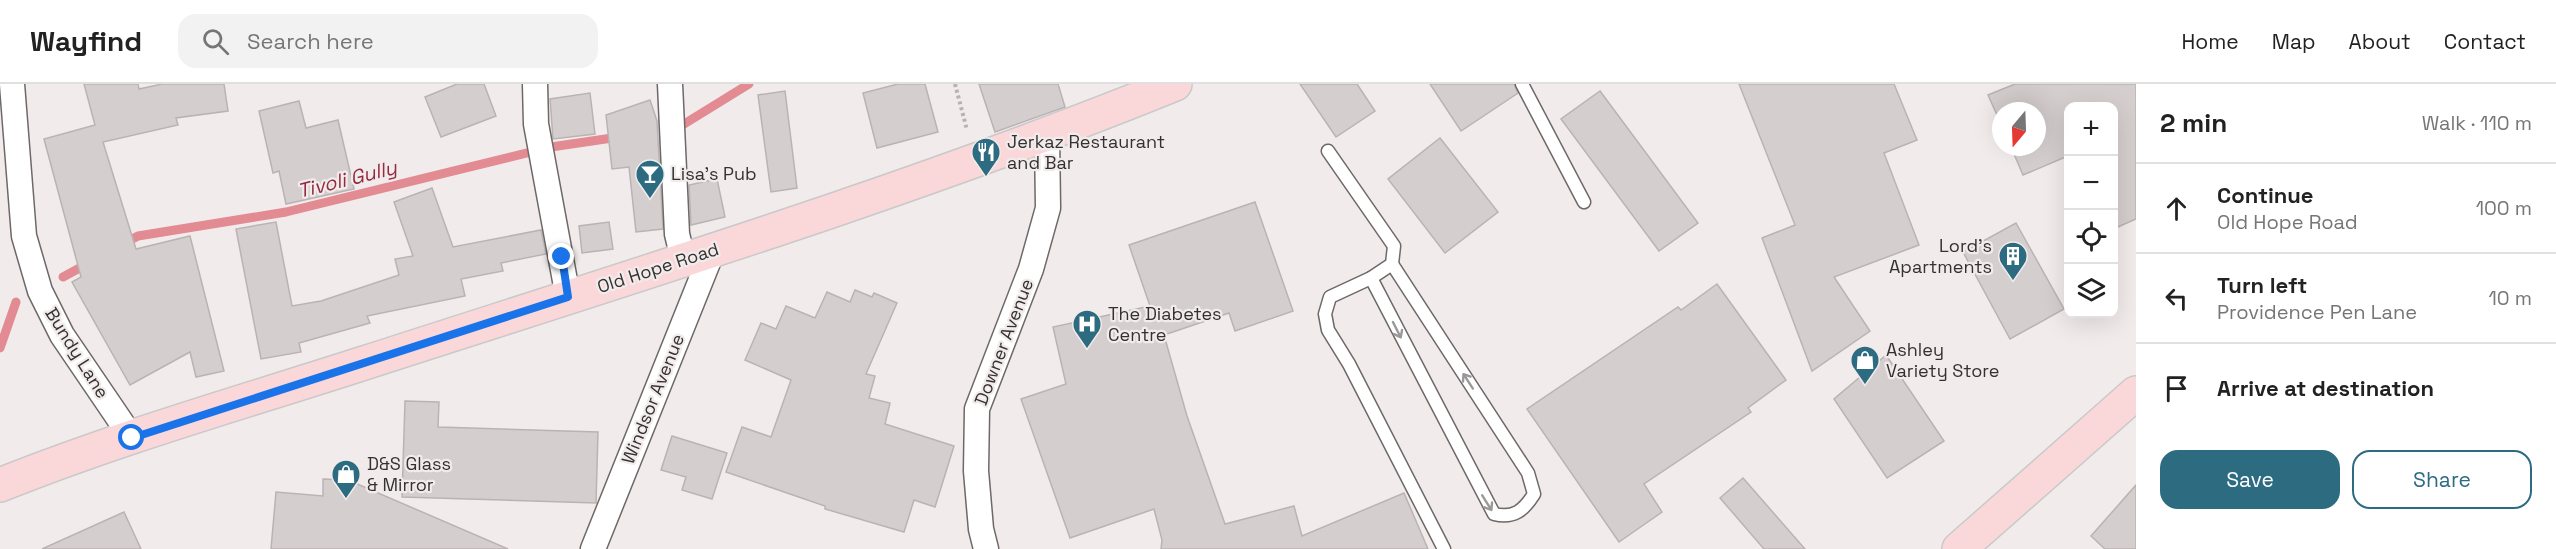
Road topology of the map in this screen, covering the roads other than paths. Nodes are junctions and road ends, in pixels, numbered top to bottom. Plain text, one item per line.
1 (12, 84) edge
2 (534, 84) edge
3 (670, 84) edge
4 (1175, 84) edge
5 (1522, 84) edge
6 (1047, 136) junction
7 (1328, 151) dead end
8 (1584, 202) dead end
9 (713, 250) junction
10 (682, 259) junction
11 (1392, 264) junction
12 (1371, 278) junction
13 (568, 297) junction
14 (2136, 393) edge
15 (132, 438) junction
16 (0, 485) edge
17 (593, 549) edge
18 (986, 549) edge
19 (1444, 549) edge
20 (1959, 549) edge

1 - 15 street, Bundy Lane
2 - 13 street
3 - 10 street
4 - 6 main road, Old Hope Road
5 - 8 lane
6 - 9 main road, Old Hope Road
6 - 18 street, Downer Avenue
7 - 11 lane
9 - 10 main road, Old Hope Road
9 - 17 street, Windsor Avenue
10 - 13 main road, Old Hope Road
11 - 12 lane
12 -> 11 lane
12 - 19 lane
13 - 15 main road, Old Hope Road
14 - 20 main road
15 - 16 main road, Old Hope Road

